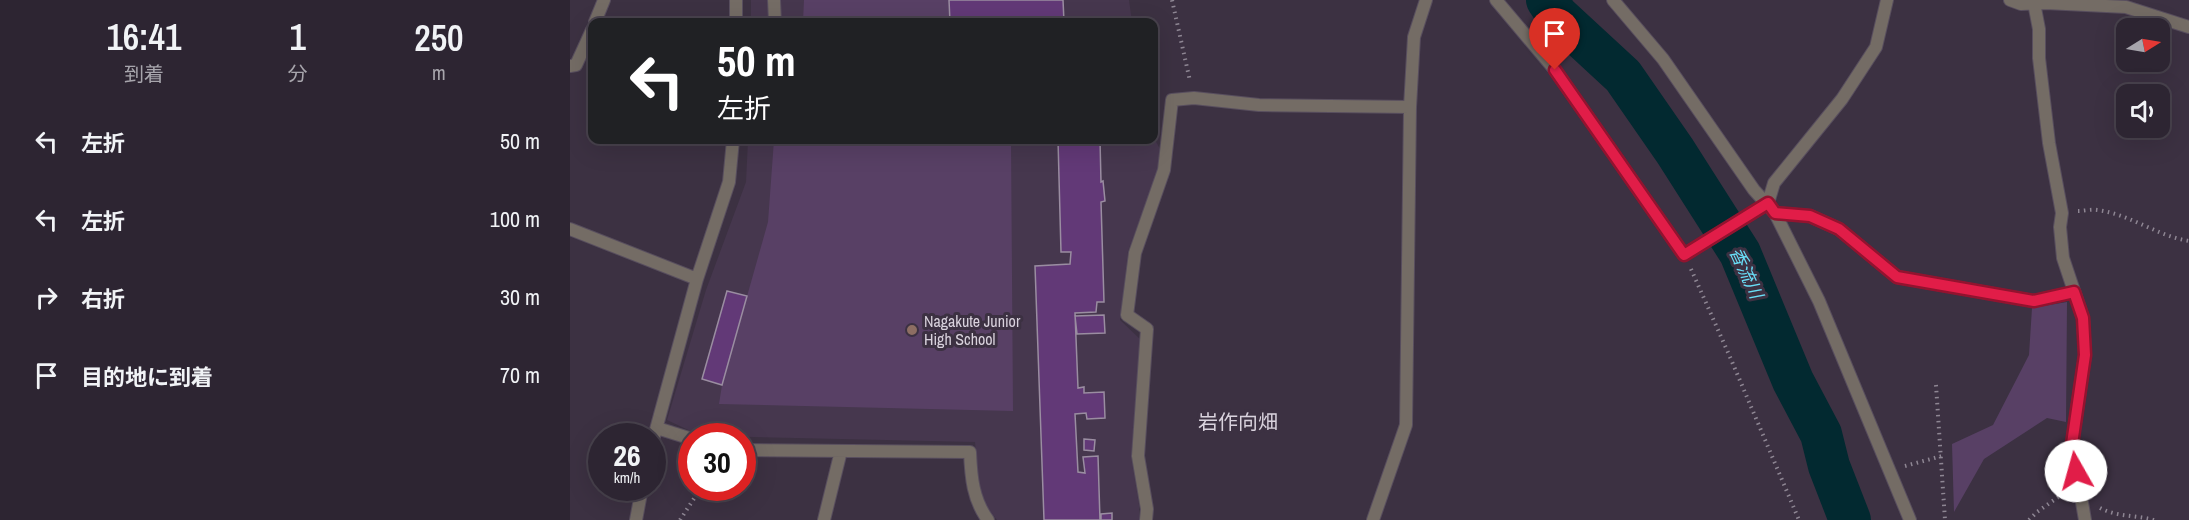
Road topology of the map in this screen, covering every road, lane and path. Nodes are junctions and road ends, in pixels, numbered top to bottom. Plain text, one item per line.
1 (604, 0) edge
2 (736, 0) edge
3 (774, 0) edge
4 (1172, 0) edge
5 (1426, 0) edge
6 (1496, 0) edge
7 (1613, 0) edge
8 (1887, 0) edge
9 (2010, 0) edge
10 (2042, 2) edge
11 (597, 18) edge
12 (736, 18) edge
13 (775, 18) edge
14 (2189, 27) edge
15 (588, 40) edge
16 (570, 66) edge
17 (1194, 98) junction
18 (1410, 107) junction
19 (733, 144) edge
20 (1772, 208) junction
21 (2062, 213) junction
22 (570, 230) edge
23 (2189, 241) edge
24 (1684, 255) junction
25 (697, 279) junction
26 (2074, 292) junction
27 (1936, 385) dead end
28 (658, 423) edge
29 (756, 450) edge
30 (841, 451) junction
31 (1942, 456) junction
32 (1889, 470) junction
33 (2079, 487) junction
34 (640, 501) edge
35 (692, 501) edge
36 (636, 520) edge
37 (680, 520) edge
38 (824, 520) edge
39 (988, 520) edge
40 (1146, 520) edge
41 (1373, 520) edge
42 (1798, 520) edge
43 (1910, 520) edge
44 (1945, 520) edge
45 (2029, 520) edge
46 (2085, 520) edge
47 (2154, 520) edge

1 - 11 street
2 - 12 street
3 - 13 street
4 - 17 path
5 - 18 street
6 - 24 street
7 - 20 street
8 - 20 street
9 - 10 street
10 - 14 street
10 - 21 street
15 - 16 street
17 - 18 street
17 - 40 street
18 - 41 street
19 - 25 street
20 - 24 street
20 - 26 street
20 - 32 street
21 - 23 path
21 - 26 street
22 - 25 street
24 - 42 path
25 - 28 street
26 - 33 street
27 - 31 path
29 - 30 street
30 - 38 street
30 - 39 street
31 - 32 path
31 - 44 path
32 - 43 street
33 - 45 path
33 - 46 street
33 - 47 path
34 - 36 street
35 - 37 path

